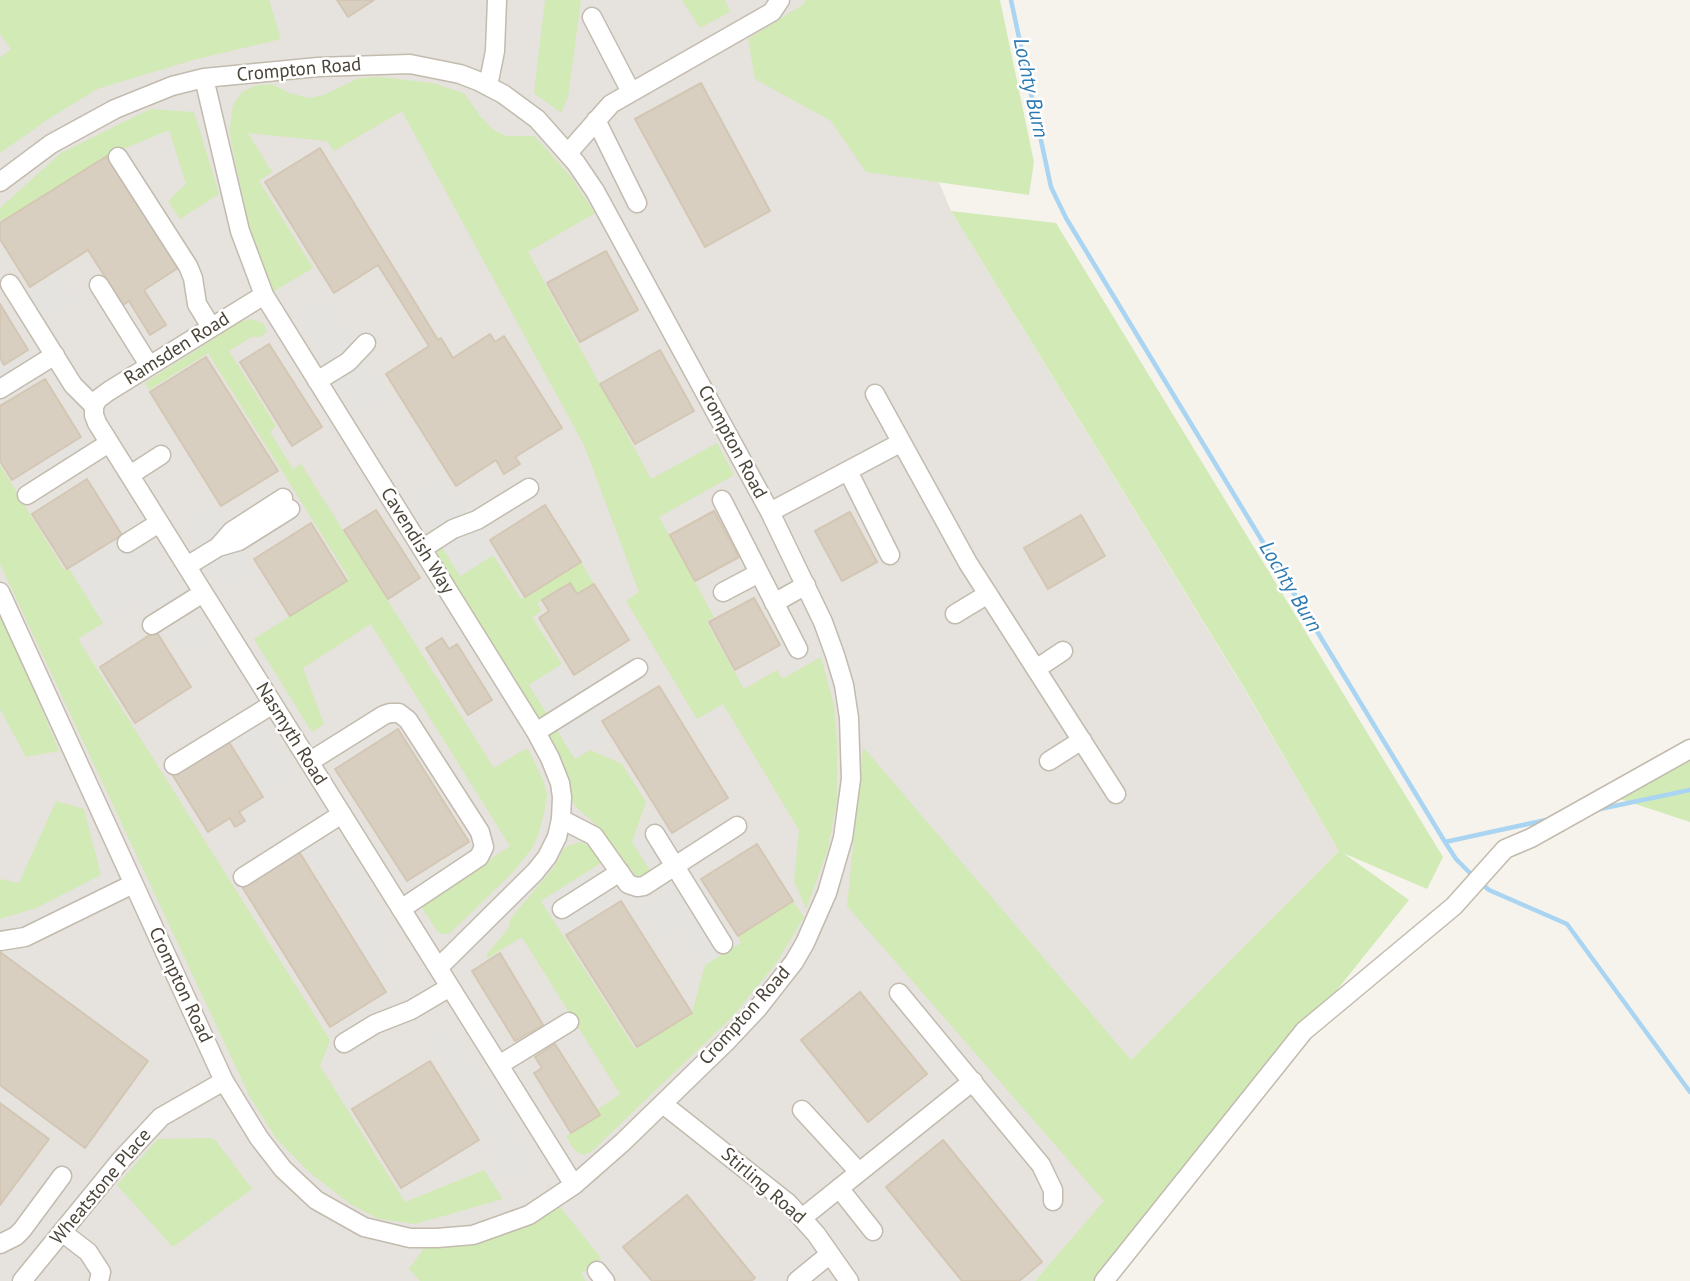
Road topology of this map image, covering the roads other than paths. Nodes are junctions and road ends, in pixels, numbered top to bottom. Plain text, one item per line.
1 (497, 0) edge
2 (780, 0) edge
3 (592, 17) dead end
4 (204, 78) junction
5 (488, 86) junction
6 (631, 92) junction
7 (596, 120) junction
8 (568, 153) junction
9 (118, 157) dead end
10 (0, 182) edge
11 (637, 203) dead end
12 (10, 284) dead end
13 (99, 285) dead end
14 (264, 295) junction
15 (211, 327) junction
16 (366, 344) dead end
17 (55, 355) junction
18 (149, 365) junction
19 (317, 382) junction
20 (0, 388) edge
21 (875, 394) dead end
22 (94, 406) junction
23 (110, 443) junction
24 (900, 443) junction
25 (161, 455) dead end
26 (848, 471) junction
27 (130, 475) junction
28 (529, 488) dead end
29 (27, 495) dead end
30 (722, 500) dead end
31 (286, 503) dead end
32 (770, 512) junction
33 (159, 523) junction
34 (127, 543) dead end
35 (422, 548) junction
36 (890, 555) dead end
37 (187, 566) junction
38 (759, 573) junction
39 (806, 585) junction
40 (0, 592) edge
41 (723, 592) dead end
42 (203, 593) junction
43 (988, 594) junction
44 (774, 603) junction
45 (955, 614) dead end
46 (152, 625) dead end
47 (798, 649) dead end
48 (1063, 651) dead end
49 (638, 668) dead end
50 (1036, 669) junction
51 (273, 704) junction
52 (536, 733) junction
53 (1082, 740) junction
54 (1690, 749) edge
55 (1049, 761) dead end
56 (309, 762) junction
57 (174, 765) dead end
58 (1116, 794) dead end
59 (342, 814) junction
60 (561, 819) junction
61 (737, 826) dead end
62 (654, 834) dead end
63 (675, 866) junction
64 (620, 872) junction
65 (243, 877) dead end
66 (133, 884) junction
67 (401, 909) junction
68 (562, 909) dead end
69 (0, 941) edge
70 (723, 944) dead end
71 (438, 968) junction
72 (450, 987) junction
73 (899, 993) dead end
74 (569, 1022) dead end
75 (344, 1043) dead end
76 (499, 1065) junction
77 (225, 1081) junction
78 (973, 1081) junction
79 (663, 1104) junction
80 (803, 1110) dead end
81 (859, 1172) junction
82 (62, 1175) dead end
83 (574, 1185) junction
84 (839, 1188) junction
85 (1053, 1201) dead end
86 (802, 1218) junction
87 (873, 1231) dead end
88 (62, 1232) junction
89 (0, 1244) edge
90 (830, 1254) junction
91 (22, 1281) edge
92 (99, 1281) edge
93 (797, 1281) edge
94 (849, 1281) edge
95 (1104, 1281) edge

1 - 5 street
2 - 6 street
3 - 6 street
4 - 5 street, Crompton Road
4 - 10 street, Crompton Road
4 - 14 street, Cavendish Way
5 - 8 street, Crompton Road
6 - 7 street
7 - 8 street
7 - 11 street
8 - 32 street, Crompton Road
9 - 15 street
12 - 17 street, Nasmyth Road
13 - 18 street
14 - 15 street, Ramsden Road
14 - 19 street, Cavendish Way
15 - 18 street, Ramsden Road
16 - 19 street
17 - 20 street
17 - 22 street, Nasmyth Road
18 - 22 street, Ramsden Road
19 - 35 street, Cavendish Way
21 - 24 street
22 - 23 street, Nasmyth Road
23 - 27 street, Nasmyth Road
23 - 29 street
24 - 26 street
24 - 43 street
25 - 27 street
26 - 32 street
26 - 36 street
27 - 33 street, Nasmyth Road
28 - 35 street
30 - 38 street
31 - 37 street
32 - 39 street, Crompton Road
33 - 34 street
33 - 37 street, Nasmyth Road
35 - 52 street, Cavendish Way
37 - 42 street, Nasmyth Road
38 - 41 street
38 - 44 street
39 - 44 street
39 - 79 street, Crompton Road
40 - 66 street, Crompton Road
42 - 46 street
42 - 51 street, Nasmyth Road
43 - 45 street
43 - 50 street
44 - 47 street
48 - 50 street
49 - 52 street
50 - 53 street
51 - 56 street, Nasmyth Road
51 - 57 street
52 - 60 street, Cavendish Way
53 - 55 street
53 - 58 street
54 - 95 street
56 - 59 street, Nasmyth Road
56 - 67 street
59 - 65 street
59 - 67 street, Nasmyth Road
60 - 64 street
60 - 71 street, Cavendish Way
61 - 63 street
62 - 63 street
63 - 64 street
63 - 70 street
64 - 68 street
66 - 69 street
66 - 77 street, Crompton Road
67 - 71 street, Nasmyth Road
71 - 72 street, Nasmyth Road
72 - 75 street
72 - 76 street, Nasmyth Road
73 - 78 street
74 - 76 street
76 - 83 street, Nasmyth Road
77 - 83 street, Crompton Road
77 - 88 street, Wheatstone Place
78 - 81 street
78 - 85 street
79 - 83 street, Crompton Road
79 - 86 street, Stirling Road
80 - 81 street
81 - 84 street
82 - 89 street
84 - 86 street
84 - 87 street
86 - 90 street, Stirling Road
88 - 91 street, Wheatstone Place
88 - 92 street
90 - 93 street
90 - 94 street, Stirling Road

